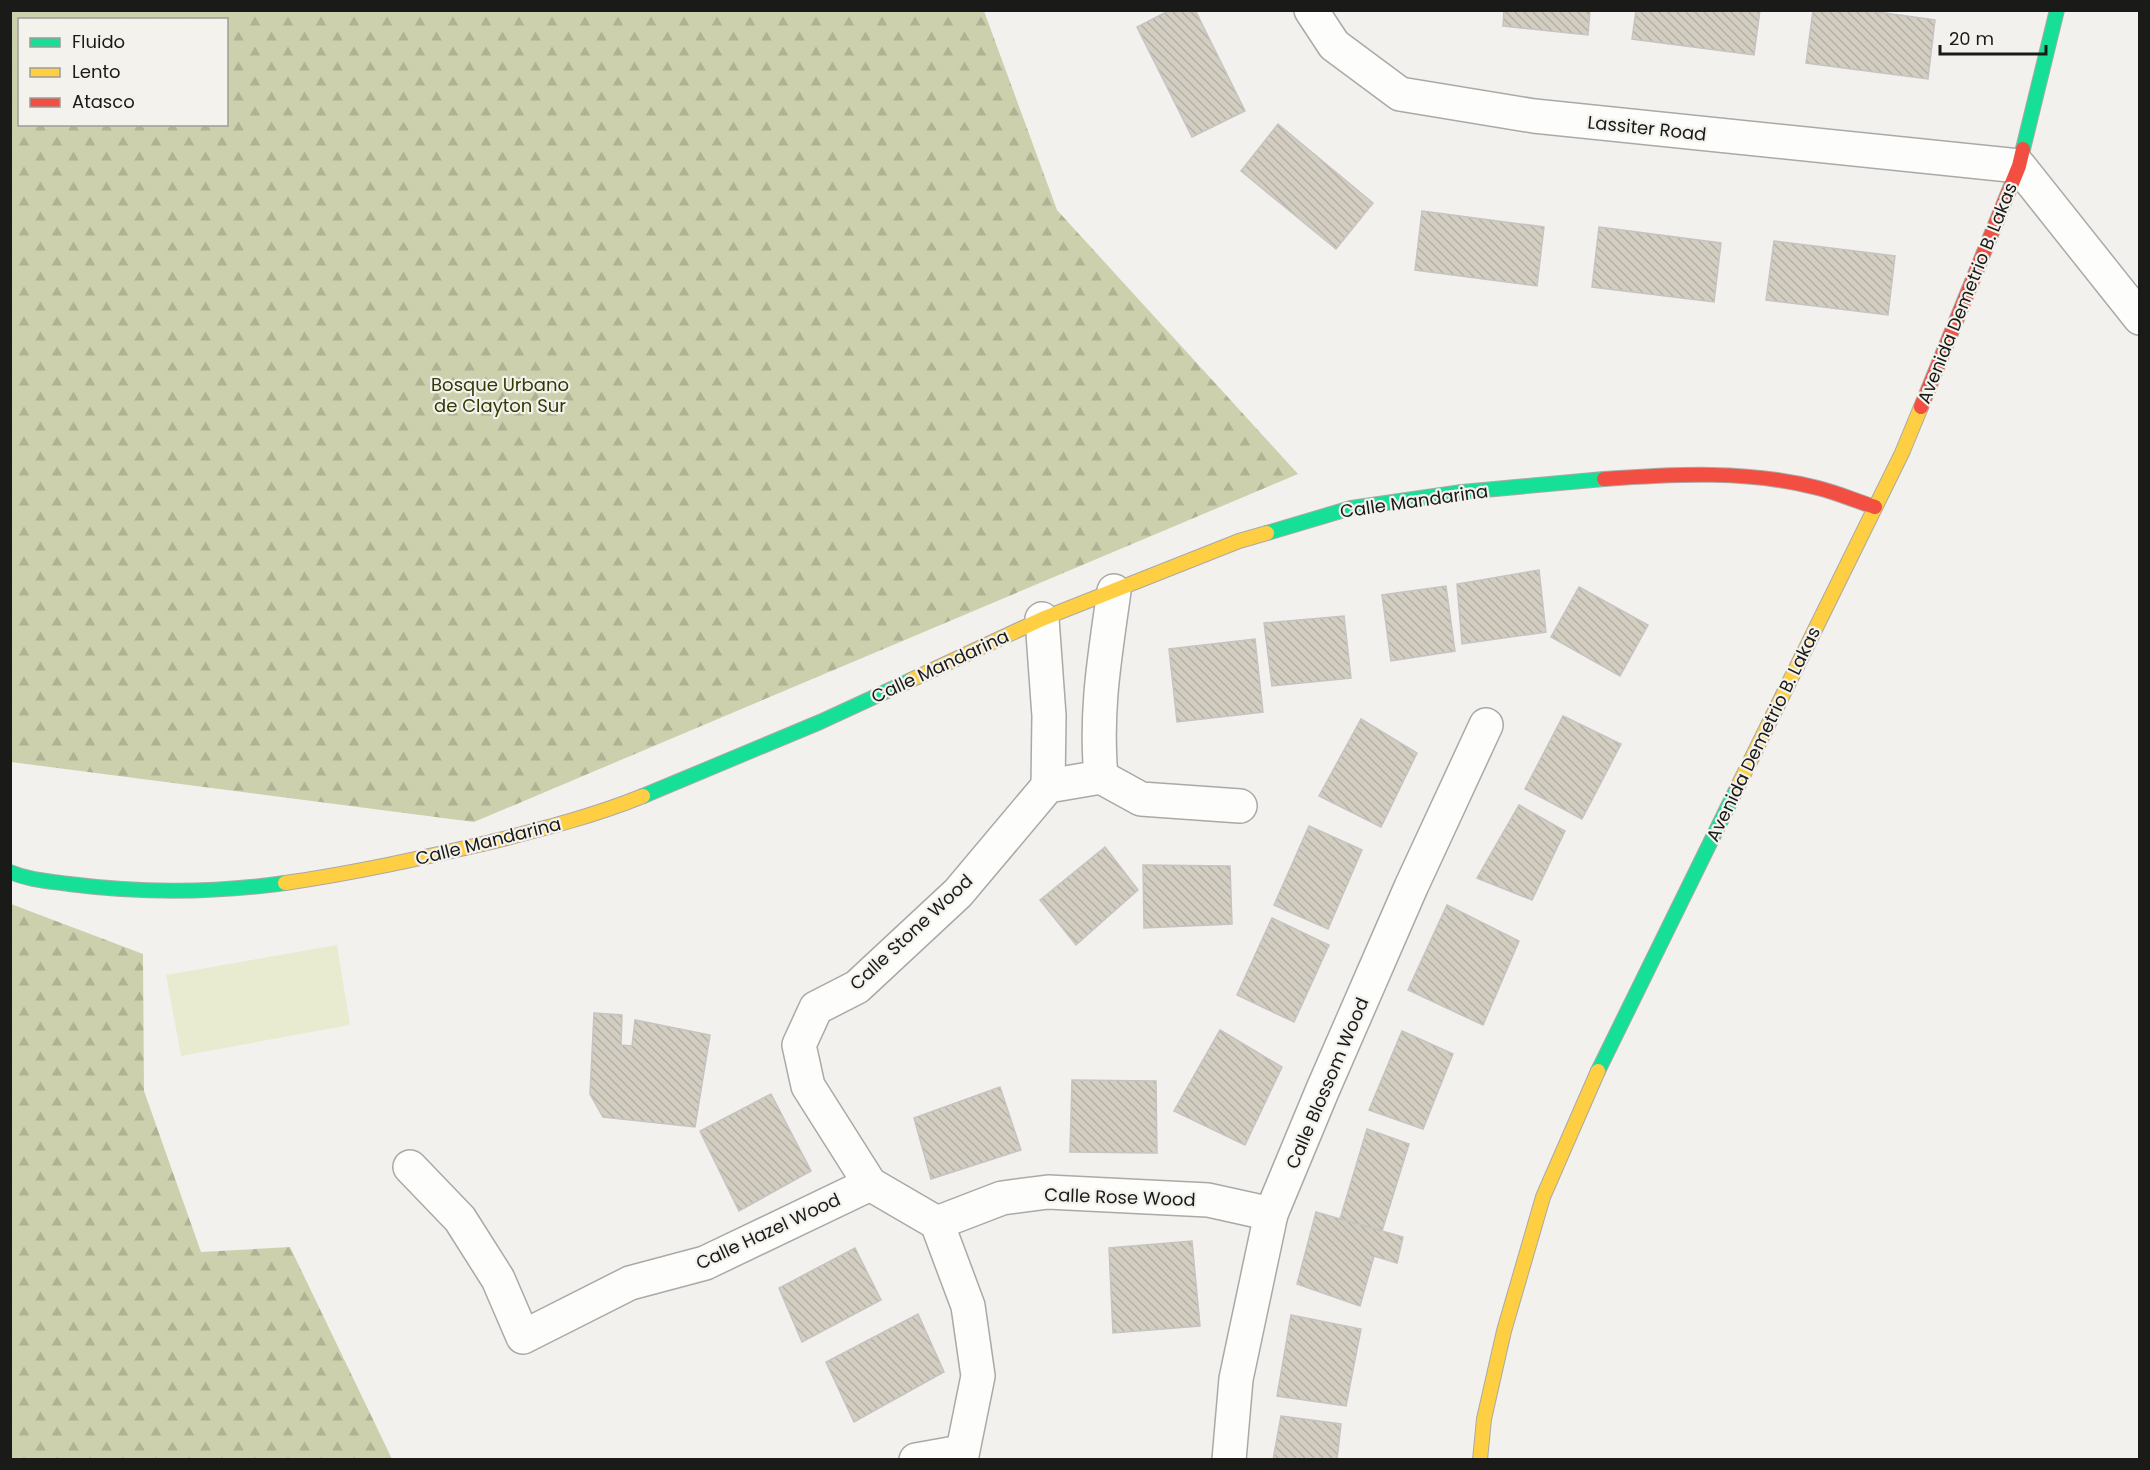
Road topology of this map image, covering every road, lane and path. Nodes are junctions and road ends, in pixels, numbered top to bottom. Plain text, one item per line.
1 (1311, 10) edge
2 (2056, 10) edge
3 (2019, 166) junction
4 (2139, 318) edge
5 (1875, 507) junction
6 (1114, 591) junction
7 (1042, 619) junction
8 (1485, 725) dead end
9 (1101, 777) junction
10 (1048, 786) junction
11 (1240, 806) dead end
12 (10, 872) edge
13 (410, 1167) dead end
14 (870, 1184) junction
15 (1271, 1214) junction
16 (937, 1223) junction
17 (961, 1456) edge
18 (916, 1460) edge
19 (1229, 1460) edge
20 (1480, 1460) edge

1 - 3 street, Lassiter Road
2 - 3 street, Avenida Demetrio B. Lakas
3 - 4 street
3 - 5 street, Avenida Demetrio B. Lakas
5 - 6 street, Calle Mandarina
5 - 20 street, Avenida Demetrio B. Lakas
6 - 7 street, Calle Mandarina
6 - 9 street
7 - 10 street
7 - 12 street, Calle Mandarina
8 - 15 street, Calle Blossom Wood
9 - 10 street
9 - 11 street
10 - 14 street, Calle Stone Wood
13 - 14 street, Calle Hazel Wood
14 - 16 street
15 - 16 street, Calle Rose Wood
15 - 19 street, Calle Blossom Wood
16 - 17 street
17 - 18 street

